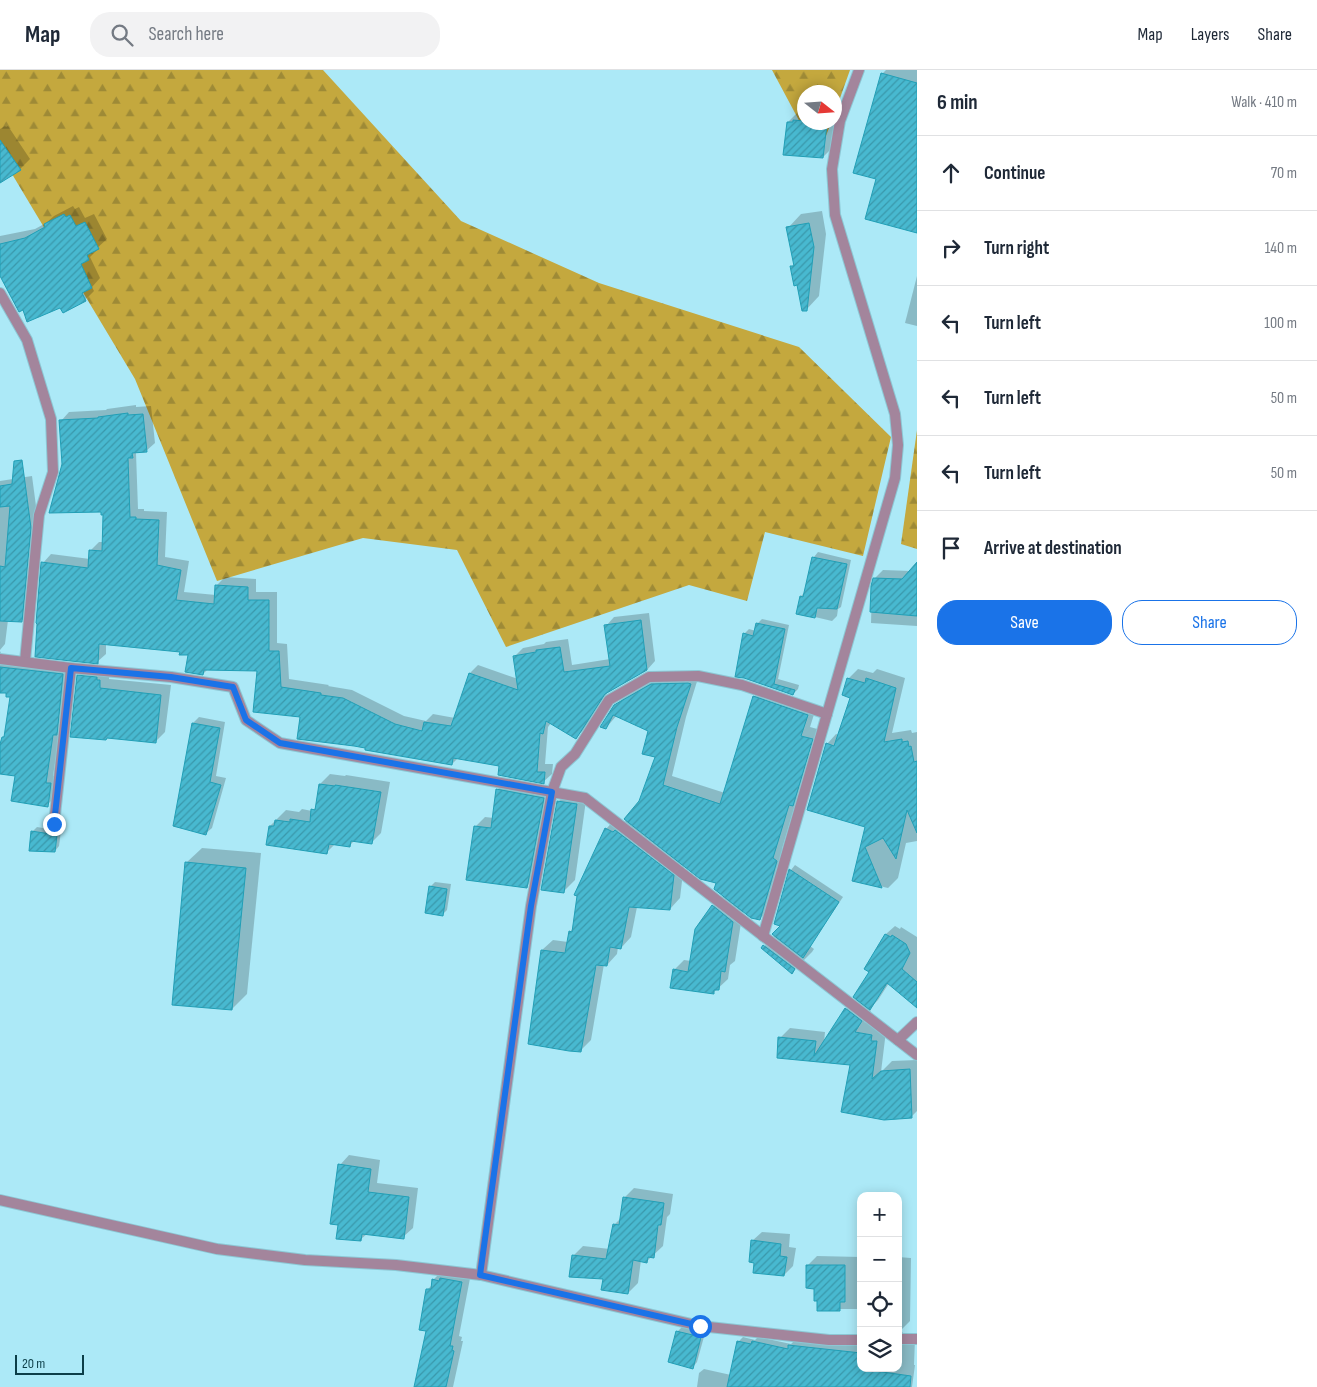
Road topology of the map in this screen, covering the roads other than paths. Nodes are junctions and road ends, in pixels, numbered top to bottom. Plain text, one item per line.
1 (859, 70) edge
2 (0, 293) edge
3 (0, 658) edge
4 (25, 661) junction
5 (71, 668) junction
6 (827, 714) junction
7 (552, 792) junction
8 (54, 824) dead end
9 (763, 936) junction
10 (917, 1022) edge
11 (898, 1040) junction
12 (917, 1055) edge
13 (0, 1200) edge
14 (480, 1275) junction
15 (902, 1339) edge
16 (917, 1339) edge
17 (857, 1340) edge

1 - 6 street
2 - 4 street
3 - 4 street
4 - 5 street
5 - 7 street
5 - 8 street
6 - 7 street
6 - 9 street
7 - 9 street
7 - 14 street
9 - 11 street
10 - 11 street
11 - 12 street
13 - 14 street
14 - 17 street
15 - 16 street

